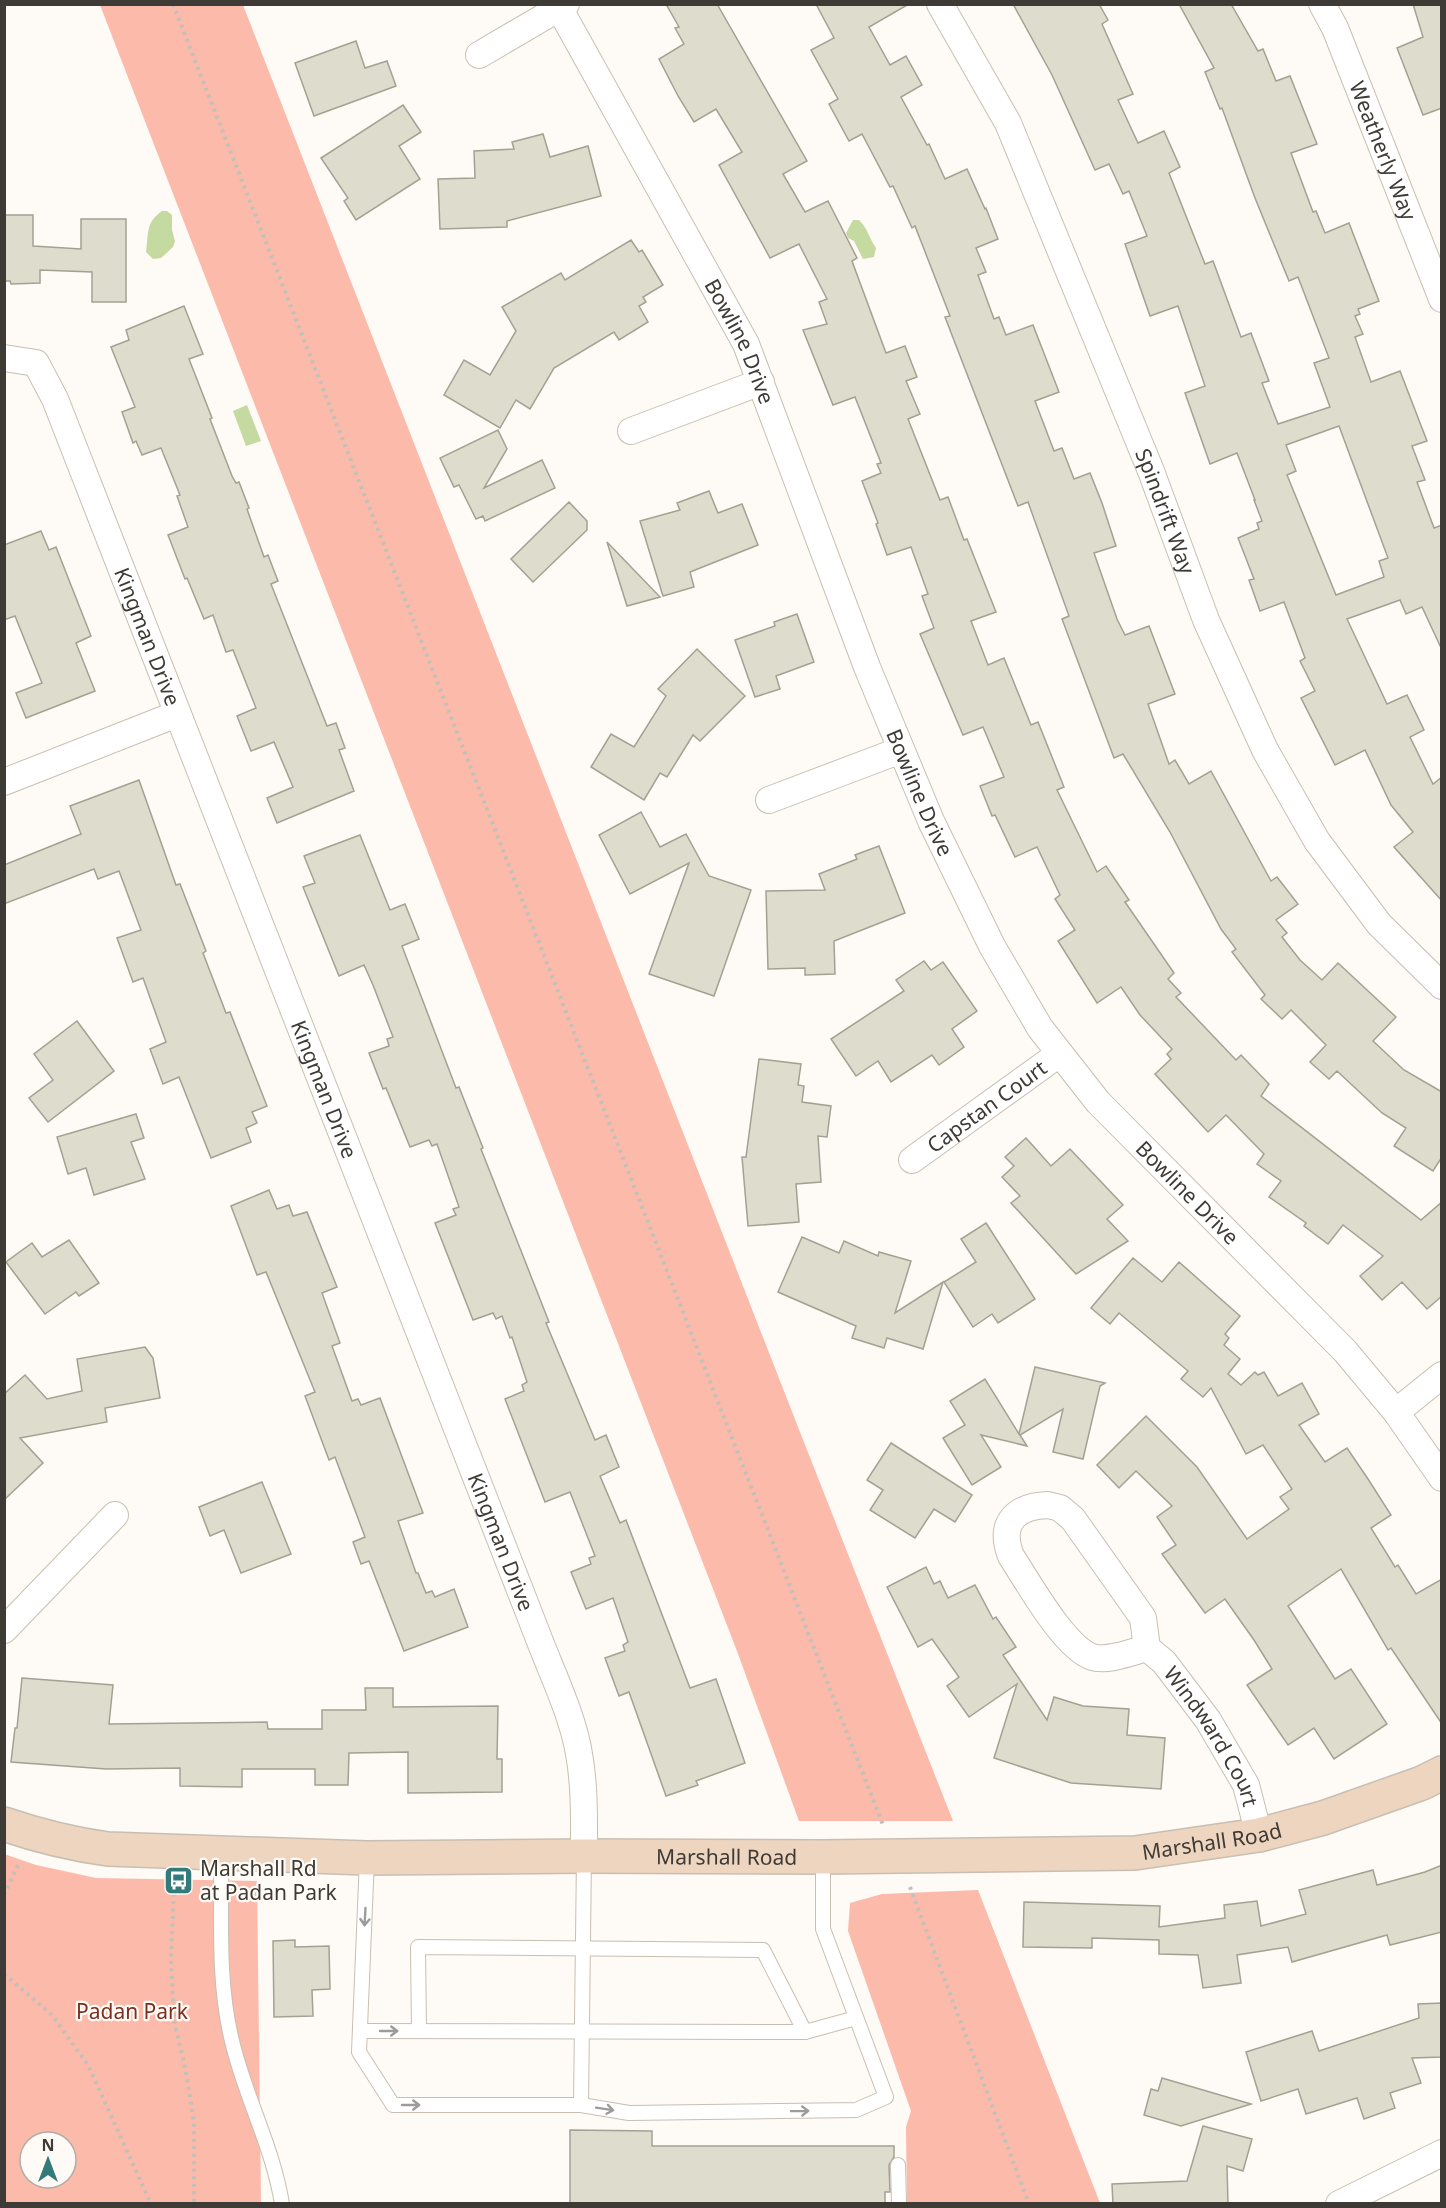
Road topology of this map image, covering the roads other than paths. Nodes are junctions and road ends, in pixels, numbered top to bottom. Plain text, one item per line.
1 (940, 4) edge
2 (1322, 4) edge
3 (561, 6) edge
4 (479, 56) dead end
5 (1442, 299) edge
6 (4, 358) edge
7 (761, 382) junction
8 (631, 431) dead end
9 (177, 714) junction
10 (901, 750) junction
11 (4, 782) edge
12 (769, 800) dead end
13 (1442, 986) edge
14 (1059, 1054) junction
15 (912, 1160) dead end
16 (1442, 1375) edge
17 (1396, 1412) junction
18 (1442, 1478) edge
19 (116, 1515) dead end
20 (4, 1630) edge
21 (1147, 1648) junction
22 (1442, 1773) edge
23 (4, 1824) edge
24 (1258, 1834) junction
25 (221, 1854) junction
26 (584, 1856) junction
27 (823, 1857) junction
28 (367, 1858) junction
29 (582, 1949) junction
30 (856, 2018) junction
31 (360, 2031) junction
32 (419, 2031) junction
33 (582, 2031) junction
34 (805, 2032) junction
35 (581, 2105) junction
36 (1442, 2153) edge
37 (898, 2164) dead end
38 (282, 2204) edge
39 (899, 2204) edge
40 (1339, 2204) edge

1 - 13 street, Spindrift Way
2 - 5 street, Weatherly Way
3 - 4 street
3 - 7 street, Bowline Drive
6 - 9 street, Kingman Drive
7 - 8 street
7 - 10 street, Bowline Drive
9 - 11 street
9 - 26 street, Kingman Drive
10 - 12 street
10 - 14 street, Bowline Drive
14 - 15 street, Capstan Court
14 - 17 street, Bowline Drive
16 - 17 street
17 - 18 street, Bowline Drive
19 - 20 street
21 - 21 street
21 - 24 street, Windward Court
22 - 24 street, Marshall Road
23 - 25 street, Marshall Road
24 - 27 street, Marshall Road
25 - 28 street, Marshall Road
25 - 38 lane
26 - 27 street, Marshall Road
26 - 28 street, Marshall Road
26 - 29 lane
27 - 30 lane
28 -> 31 lane
29 - 32 lane
29 - 33 lane
29 - 34 lane
30 - 34 lane
35 -> 30 lane
31 -> 32 lane
31 -> 35 lane
32 - 33 lane
33 - 34 lane
33 - 35 lane
36 - 40 street
37 - 39 lane

